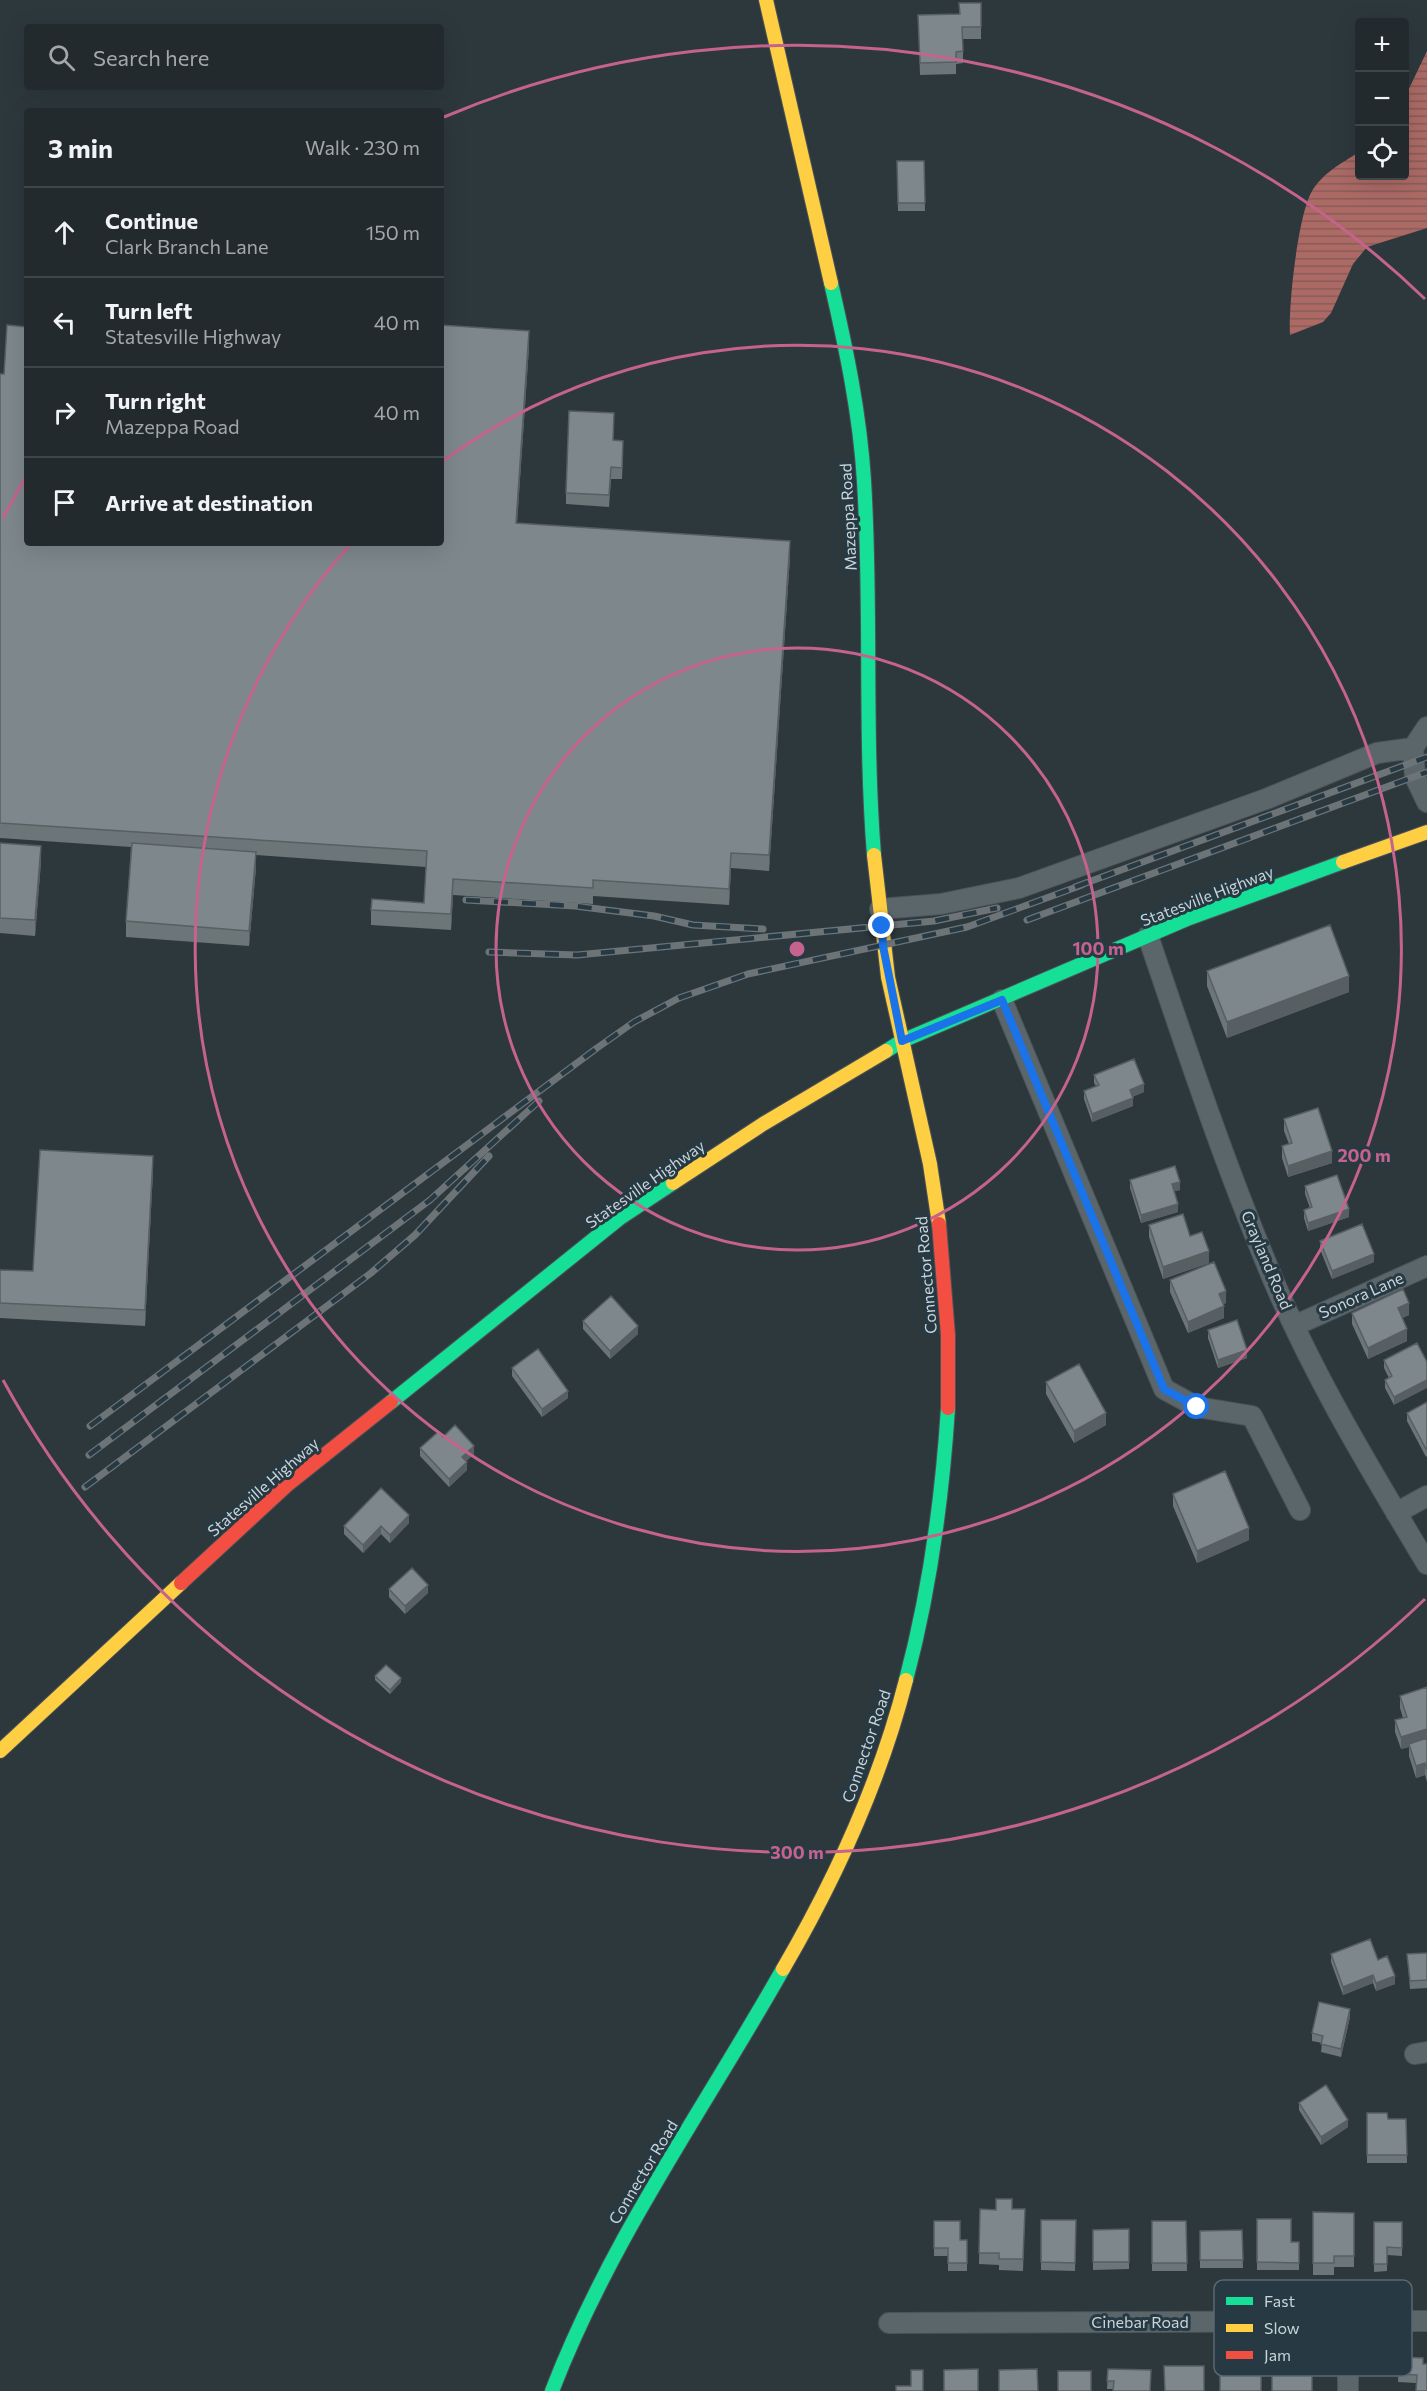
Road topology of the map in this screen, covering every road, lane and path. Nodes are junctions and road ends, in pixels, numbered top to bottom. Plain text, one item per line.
1 (766, 0) edge
2 (1427, 727) edge
3 (1413, 748) junction
4 (1427, 802) edge
5 (1427, 832) edge
6 (880, 909) junction
7 (1148, 936) junction
8 (1002, 1000) junction
9 (902, 1041) junction
10 (1427, 1266) edge
11 (1296, 1325) junction
12 (1427, 1496) edge
13 (1300, 1510) dead end
14 (1396, 1513) junction
15 (1427, 1564) edge
16 (0, 1751) edge
17 (1214, 2322) edge
18 (889, 2324) dead end
19 (552, 2391) edge

1 - 6 street, Mazeppa Road
2 - 3 street
3 - 4 street
3 - 6 street
5 - 7 street, Statesville Highway
6 - 9 street, Mazeppa Road
7 - 8 street, Statesville Highway
7 - 11 street, Grayland Road
8 - 9 street, Statesville Highway
8 - 13 street
9 - 16 street, Statesville Highway
9 - 19 street, Connector Road
10 - 11 street, Sonora Lane
11 - 14 street, Grayland Road
12 - 14 street
14 - 15 street, Grayland Road
17 - 18 street, Cinebar Road

